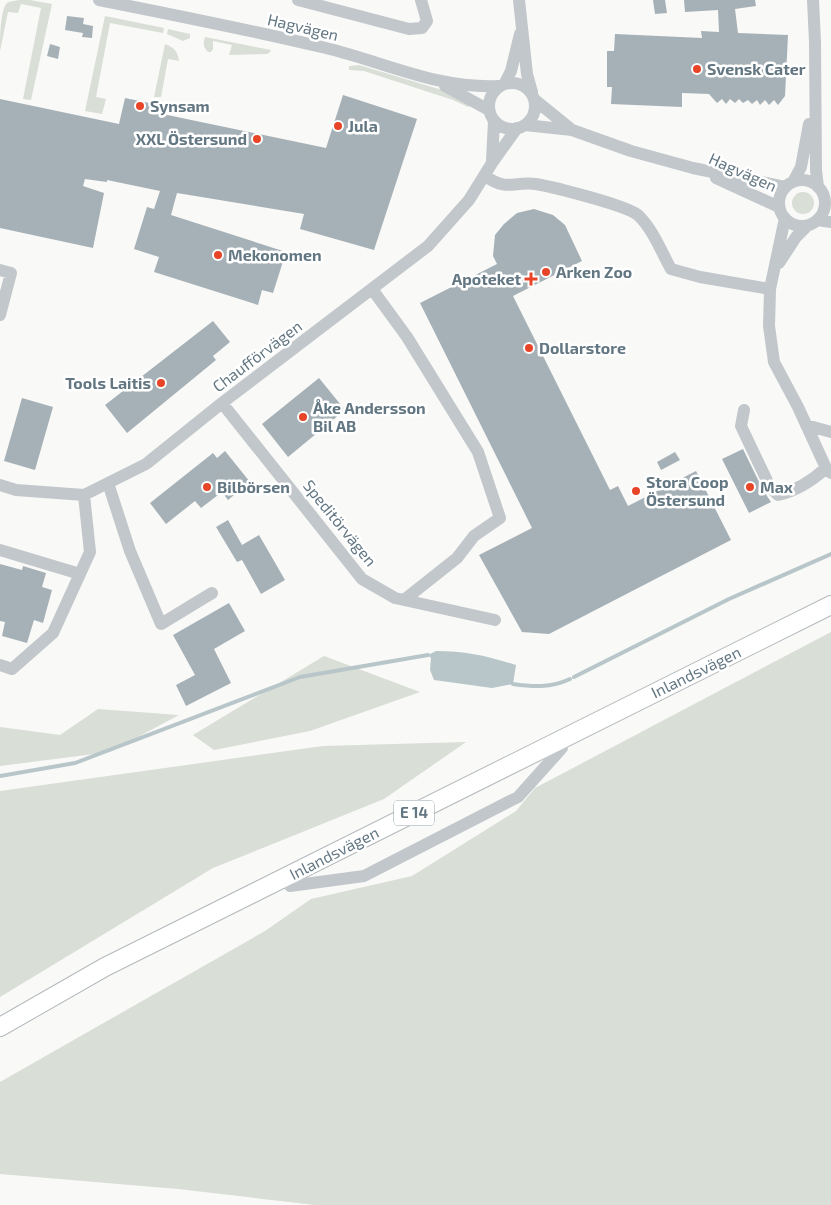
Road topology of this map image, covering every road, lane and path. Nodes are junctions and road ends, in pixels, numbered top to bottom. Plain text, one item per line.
1 (99, 0) edge
2 (298, 0) edge
3 (421, 0) edge
4 (519, 0) edge
5 (813, 0) edge
6 (522, 24) junction
7 (438, 82) junction
8 (502, 85) junction
9 (533, 96) junction
10 (814, 97) junction
11 (492, 116) junction
12 (521, 127) junction
13 (572, 130) junction
14 (492, 163) junction
15 (693, 168) junction
16 (485, 176) junction
17 (789, 185) junction
18 (818, 187) junction
19 (828, 201) edge
20 (782, 212) junction
21 (831, 222) edge
22 (812, 223) junction
23 (0, 270) edge
24 (774, 272) junction
25 (372, 289) junction
26 (770, 289) junction
27 (0, 315) edge
28 (222, 403) junction
29 (744, 410) dead end
30 (806, 425) junction
31 (831, 432) edge
32 (828, 471) edge
33 (108, 483) junction
34 (0, 485) edge
35 (84, 495) junction
36 (0, 550) edge
37 (80, 574) junction
38 (212, 594) dead end
39 (404, 600) junction
40 (831, 605) edge
41 (831, 617) edge
42 (495, 620) dead end
43 (0, 665) edge
44 (562, 748) junction
45 (290, 886) junction
46 (0, 1027) edge
47 (0, 1038) edge

1 - 7 street, Hagvägen
2 - 3 street
4 - 6 street
5 - 10 street
6 - 8 street
6 - 9 street
7 - 8 street, Hagvägen
7 - 11 street, Hagvägen
8 - 9 street
8 - 11 street
9 - 12 street
9 - 13 street, Hagvägen
10 - 17 street
10 - 18 street
11 - 12 street
11 - 14 street, Chaufförvägen
12 - 13 street, Hagvägen
12 - 14 street, Chaufförvägen
13 - 15 street, Hagvägen
14 - 16 street, Chaufförvägen
15 - 17 street, Hagvägen
15 - 20 street, Hagvägen
16 - 25 street, Chaufförvägen
16 - 26 street
17 - 18 street
17 - 20 street
18 - 19 street
19 - 22 street
20 - 22 street
20 - 24 street
21 - 22 street
22 - 24 street
23 - 27 street
24 - 26 street
25 - 28 street, Chaufförvägen
25 - 39 street
26 - 30 street
28 - 33 street, Chaufförvägen
28 - 39 street, Speditörvägen
29 - 32 street
30 - 31 street
30 - 32 street
33 - 35 street, Chaufförvägen
33 - 38 street
34 - 35 street
35 - 37 street
36 - 37 street
37 - 43 street
39 - 42 street, Speditörvägen
40 - 46 highway, Inlandsvägen / E 14
41 - 44 highway, Inlandsvägen / E 14
44 - 45 highway, Inlandsvägen / E 14
44 - 45 street
45 - 47 highway, Inlandsvägen / E 14

